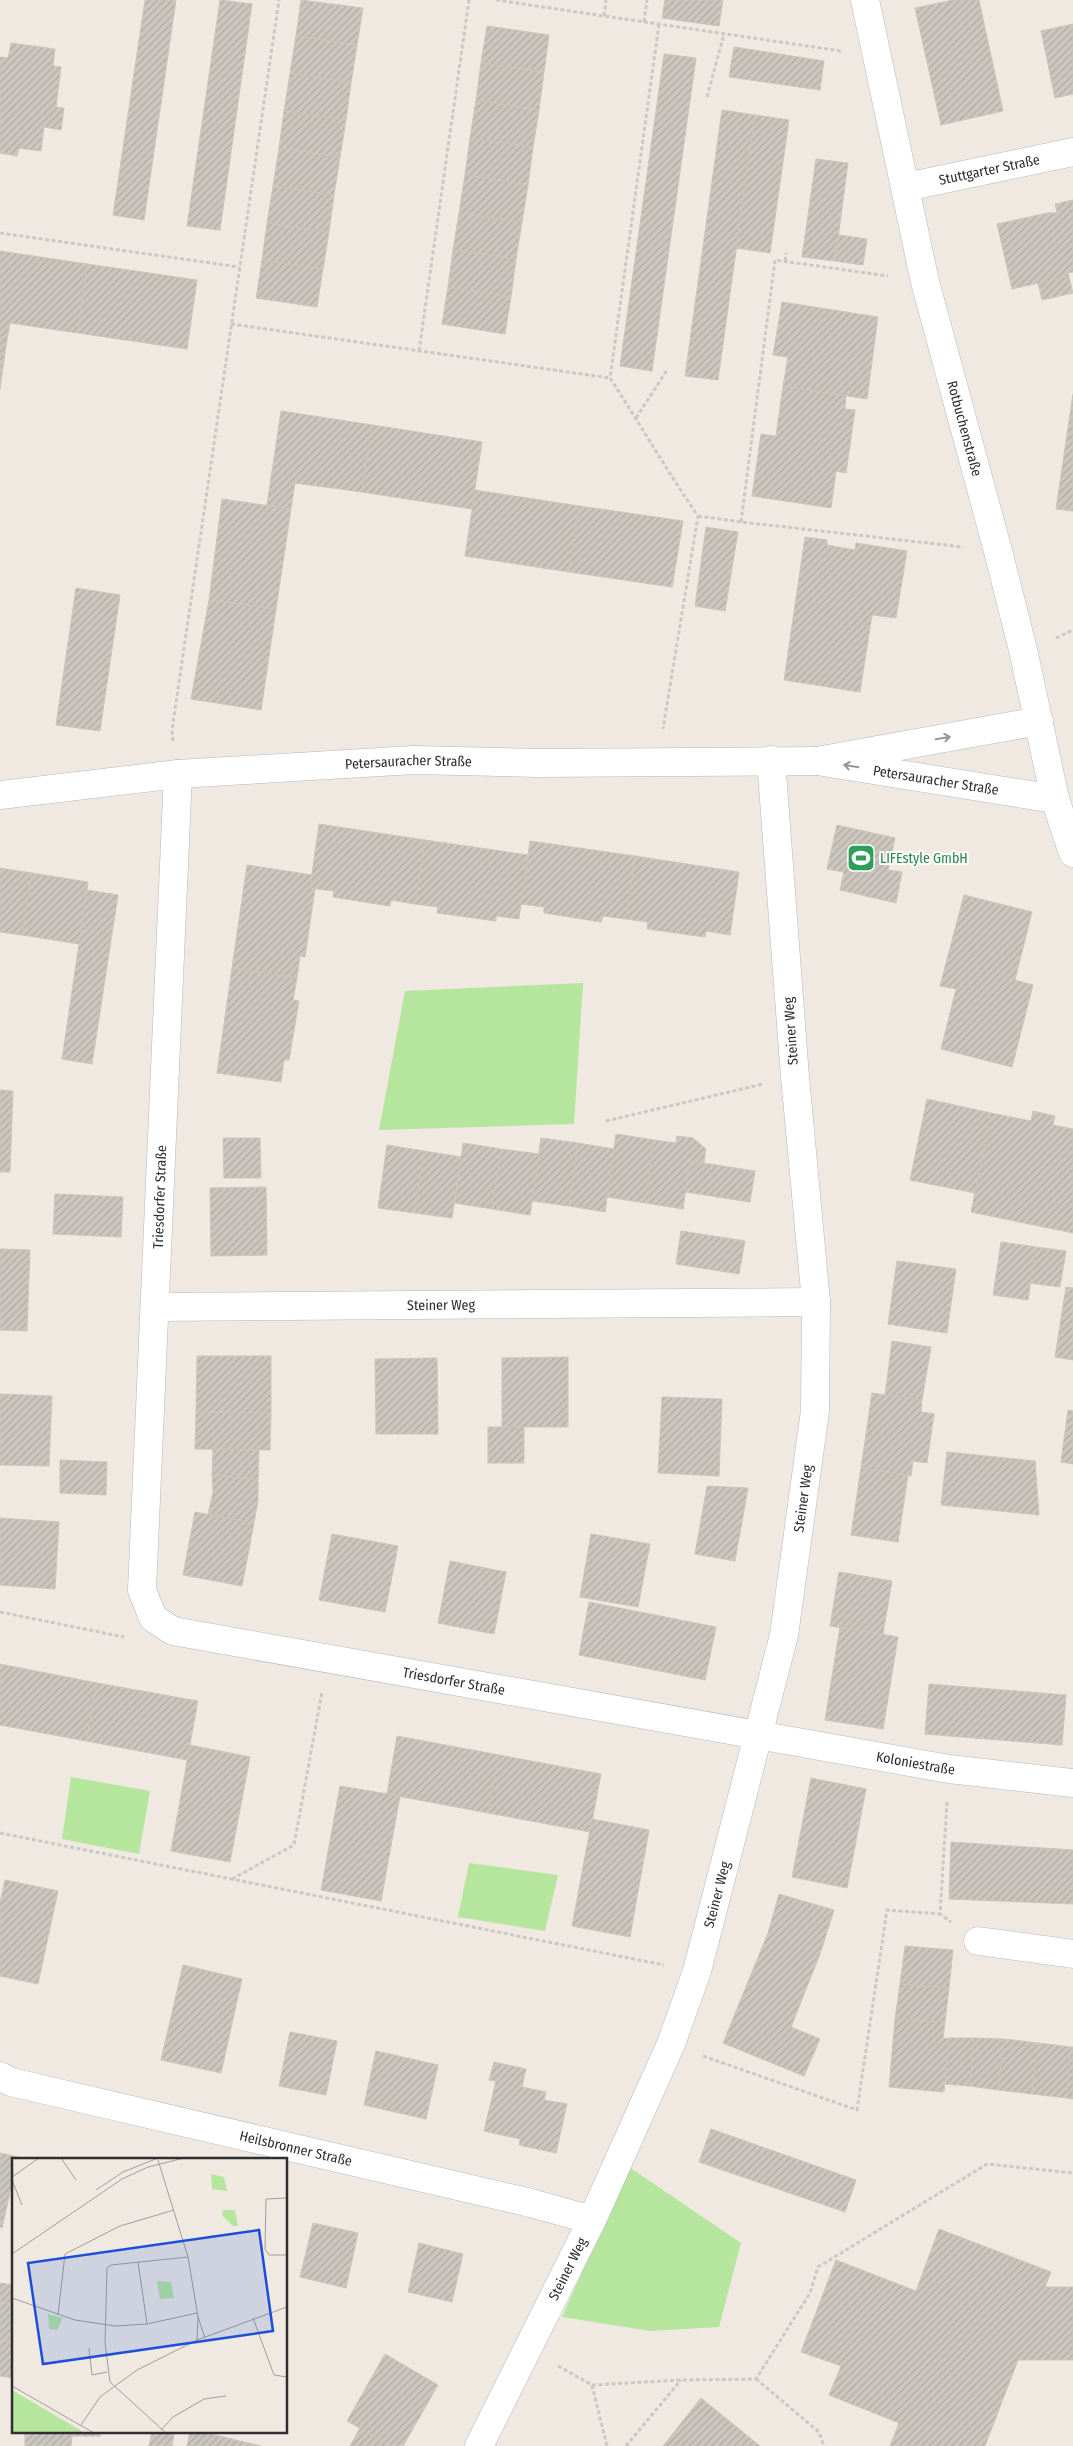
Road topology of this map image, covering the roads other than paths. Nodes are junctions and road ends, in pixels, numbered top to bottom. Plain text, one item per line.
1 (865, 0) edge
2 (1073, 152) edge
3 (906, 187) junction
4 (1039, 721) junction
5 (770, 760) junction
6 (817, 761) junction
7 (178, 774) junction
8 (0, 795) edge
9 (1055, 799) junction
10 (1073, 853) edge
11 (816, 1302) junction
12 (156, 1307) junction
13 (758, 1736) junction
14 (1073, 1783) edge
15 (978, 1941) road end
16 (1073, 1954) edge
17 (0, 2076) edge
18 (592, 2220) junction
19 (479, 2446) edge

1 - 3 street, Rotbuchenstraße
2 - 3 street, Stuttgarter Straße
3 - 4 street, Rotbuchenstraße
6 -> 4 street, Petersauracher Straße
4 - 9 street, Rotbuchenstraße
5 - 6 street, Petersauracher Straße
5 - 7 street, Petersauracher Straße
5 - 11 street, Steiner Weg
9 -> 6 street, Petersauracher Straße
7 - 8 street, Petersauracher Straße
7 - 12 street, Triesdorfer Straße
9 - 10 street, Rotbuchenstraße
11 - 12 street, Steiner Weg
11 - 13 street, Steiner Weg
12 - 13 street, Triesdorfer Straße
13 - 14 street, Koloniestraße
13 - 18 street, Steiner Weg
15 - 16 street
17 - 18 street, Heilsbronner Straße
18 - 19 street, Steiner Weg

